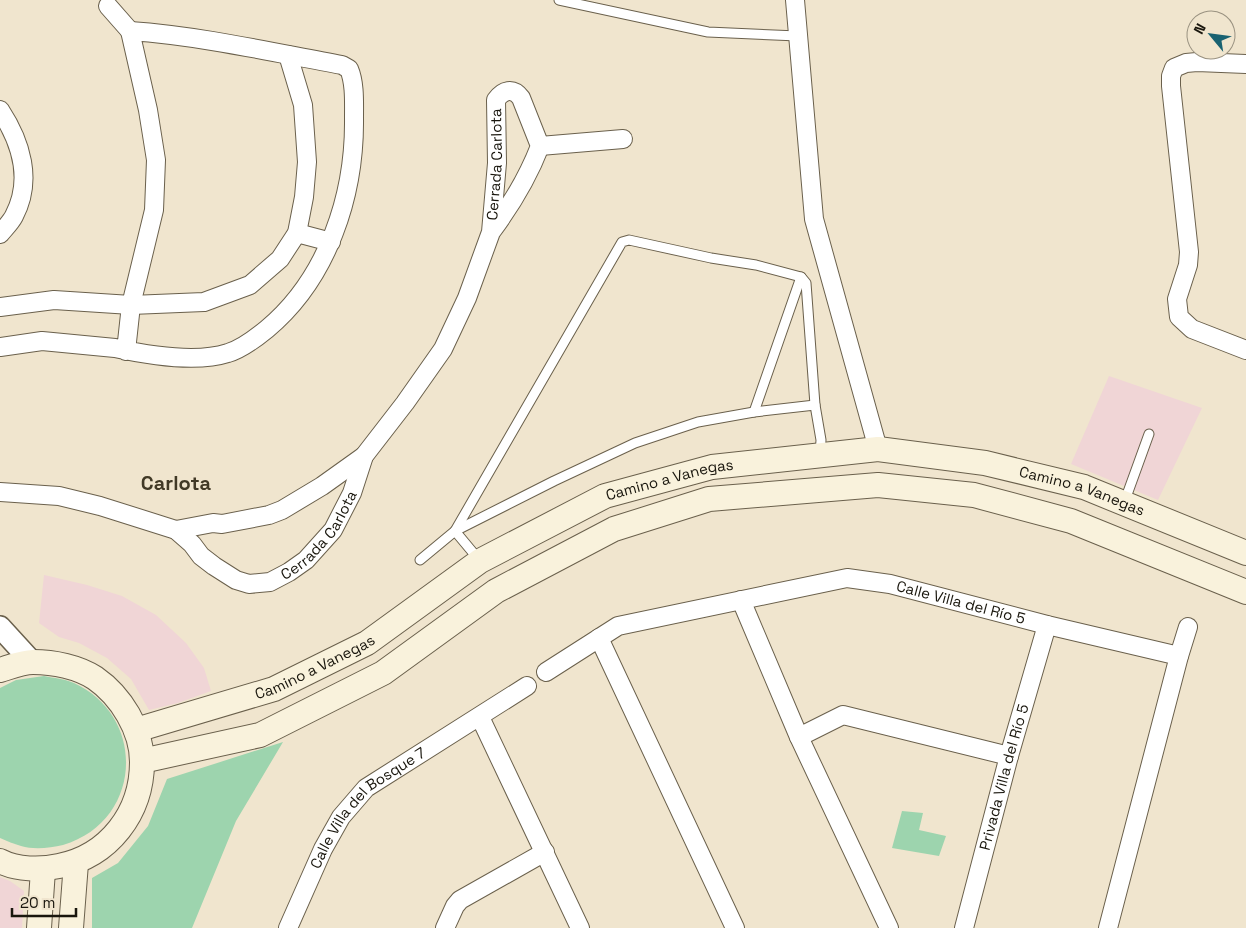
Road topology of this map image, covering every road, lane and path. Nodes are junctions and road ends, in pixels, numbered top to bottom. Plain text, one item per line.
1 (559, 0) edge
2 (795, 0) edge
3 (108, 6) dead end
4 (130, 31) junction
5 (798, 36) junction
6 (288, 55) junction
7 (1246, 64) edge
8 (0, 110) edge
9 (623, 139) dead end
10 (540, 146) junction
11 (492, 232) junction
12 (297, 233) junction
13 (0, 234) edge
14 (331, 242) junction
15 (801, 277) junction
16 (131, 305) junction
17 (0, 307) edge
18 (0, 347) edge
19 (1246, 350) edge
20 (126, 351) junction
21 (815, 405) junction
22 (754, 412) junction
23 (1149, 434) dead end
24 (878, 449) junction
25 (820, 455) junction
26 (364, 456) junction
27 (0, 492) edge
28 (1124, 503) junction
29 (176, 530) junction
30 (455, 531) junction
31 (1246, 553) edge
32 (420, 560) dead end
33 (480, 560) junction
34 (1246, 592) edge
35 (741, 600) junction
36 (1047, 626) junction
37 (0, 627) edge
38 (1188, 627) dead end
39 (599, 638) junction
40 (1179, 656) junction
41 (32, 662) junction
42 (0, 670) edge
43 (546, 672) dead end
44 (526, 686) dead end
45 (480, 717) junction
46 (136, 730) junction
47 (799, 737) junction
48 (1009, 756) junction
49 (142, 761) junction
50 (545, 852) junction
51 (0, 861) edge
52 (76, 863) junction
53 (43, 870) junction
54 (39, 928) edge
55 (71, 928) edge
56 (288, 928) edge
57 (445, 928) edge
58 (580, 928) edge
59 (734, 928) edge
60 (889, 928) edge
61 (964, 928) edge
62 (1108, 928) edge

1 - 5 lane
2 - 5 street
3 - 4 street
4 - 6 street
4 - 16 street
5 - 24 street
6 - 12 street
6 - 14 street
7 - 19 street
8 - 13 street
9 - 10 street
10 - 11 street, Cerrada Carlota
10 - 11 street, Cerrada Carlota
11 - 26 street, Cerrada Carlota
12 - 14 street
12 - 16 street
14 - 20 street
15 - 21 lane
15 - 22 lane
15 - 30 lane
16 - 17 street
16 - 20 street
18 - 20 street
21 - 22 lane
21 - 25 lane
22 - 30 lane
23 - 28 lane
24 - 25 main road, Camino a Vanegas
24 - 28 main road, Camino a Vanegas
25 - 33 main road, Camino a Vanegas
26 - 29 street, Cerrada Carlota
26 - 29 street, Cerrada Carlota
27 - 29 street, Cerrada Carlota
28 - 31 main road, Camino a Vanegas
30 - 32 lane
30 - 33 lane
33 - 46 main road, Camino a Vanegas
34 - 49 main road, Camino a Vanegas
35 - 36 street, Calle Villa del Río 5
35 - 39 street, Calle Villa del Río 5
35 - 47 street
36 - 40 street, Calle Villa del Río 5
36 - 48 street, Privada Villa del Río 5
37 - 41 street
38 - 40 street
39 - 43 street, Calle Villa del Río 5
39 - 59 street
40 - 62 street
41 - 42 main road
41 - 46 main road
44 - 45 street, Calle Villa del Bosque 7
45 - 50 street
45 - 56 street, Calle Villa del Bosque 7
46 - 49 main road
47 - 48 street
47 - 60 street
48 - 61 street, Privada Villa del Río 5
49 - 52 main road
50 - 57 street
50 - 58 street
51 - 53 main road
52 - 53 main road
52 - 55 main road
53 - 54 main road

